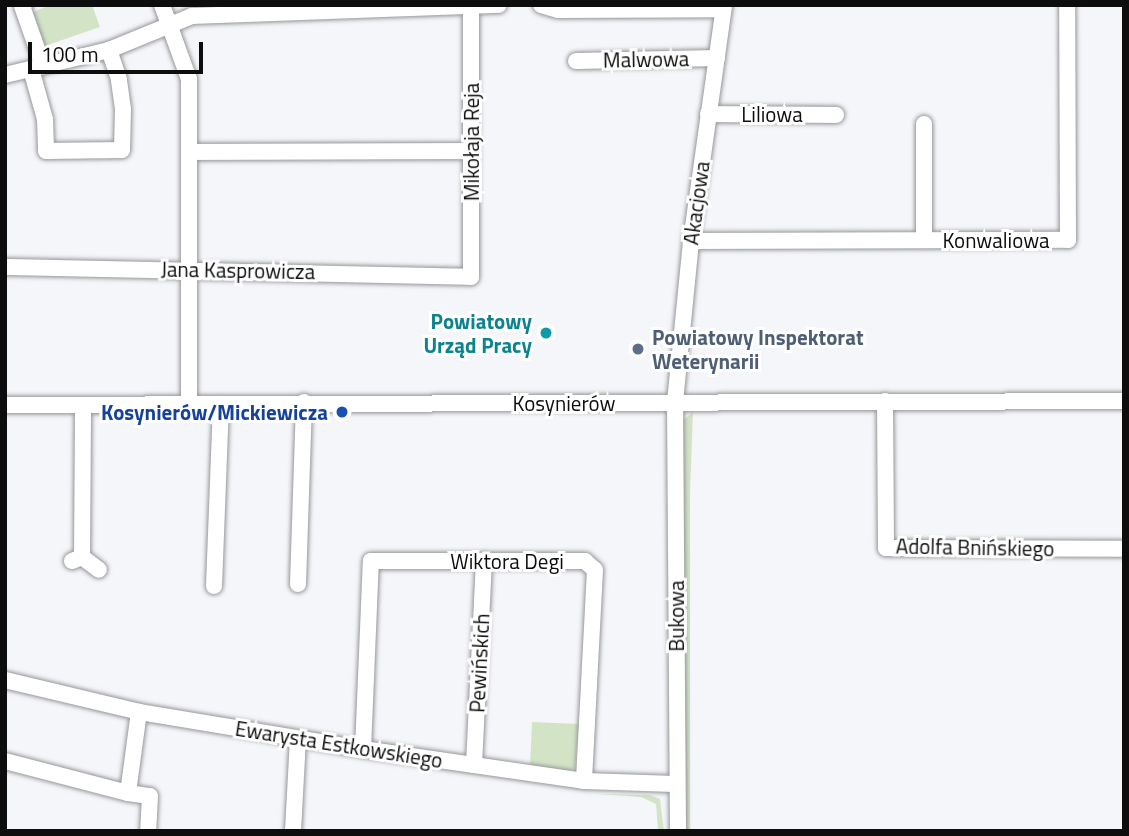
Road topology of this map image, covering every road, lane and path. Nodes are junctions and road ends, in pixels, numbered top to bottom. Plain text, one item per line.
1 (24, 5) edge
2 (162, 5) edge
3 (499, 5) edge
4 (541, 5) edge
5 (1067, 5) edge
6 (471, 6) edge
7 (612, 7) edge
8 (723, 7) edge
9 (170, 26) junction
10 (110, 50) junction
11 (717, 58) junction
12 (576, 61) dead end
13 (37, 67) junction
14 (5, 75) edge
15 (708, 114) junction
16 (836, 115) dead end
17 (924, 124) dead end
18 (471, 151) junction
19 (190, 152) junction
20 (924, 240) junction
21 (691, 241) junction
22 (5, 267) edge
23 (189, 268) junction
24 (471, 277) joint
25 (885, 401) junction
26 (1124, 401) edge
27 (304, 402) junction
28 (675, 402) junction
29 (189, 404) junction
30 (221, 404) junction
31 (5, 405) edge
32 (83, 407) junction
33 (1124, 549) edge
34 (484, 561) junction
35 (99, 569) dead end
36 (298, 584) dead end
37 (214, 586) dead end
38 (5, 680) edge
39 (139, 712) junction
40 (298, 739) junction
41 (363, 750) junction
42 (5, 761) edge
43 (474, 765) junction
44 (584, 781) junction
45 (676, 785) junction
46 (128, 793) junction
47 (148, 831) edge
48 (293, 831) edge
49 (678, 831) edge

1 - 13 street
2 - 9 street
3 - 6 street
4 - 7 street
5 - 20 street, Konwaliowa
6 - 9 street
6 - 18 street, Mikołaja Reja
7 - 8 street
8 - 11 street, Akacjowa
9 - 10 street
9 - 19 street
10 - 13 street
10 - 13 street
11 - 12 street, Malwowa
11 - 15 street, Akacjowa
13 - 14 street
15 - 16 street, Liliowa
15 - 21 street, Akacjowa
17 - 20 street
18 - 19 street
18 - 24 street, Mikołaja Reja
19 - 23 street
20 - 21 street, Konwaliowa
21 - 28 street, Akacjowa
22 - 23 street, Jana Kasprowicza
23 - 24 street, Jana Kasprowicza
23 - 29 street
25 - 26 street, Kosynierów
25 - 28 street, Kosynierów
25 - 33 street, Adolfa Bnińskiego
27 - 28 street, Kosynierów
27 - 30 street, Kosynierów
27 - 36 street
28 - 45 street, Bukowa
29 - 30 street, Kosynierów
29 - 32 street, Kosynierów
30 - 37 street
31 - 32 street, Kosynierów
32 - 35 street
34 - 41 street, Wiktora Degi
34 - 43 street, Pewińskich
34 - 44 street, Wiktora Degi
38 - 39 street, Ewarysta Estkowskiego
39 - 40 street, Ewarysta Estkowskiego
39 - 46 street
40 - 41 street, Ewarysta Estkowskiego
40 - 48 street
41 - 43 street, Ewarysta Estkowskiego
42 - 46 street
43 - 44 street, Ewarysta Estkowskiego
44 - 45 street, Ewarysta Estkowskiego
45 - 49 street, Bukowa
46 - 47 street

